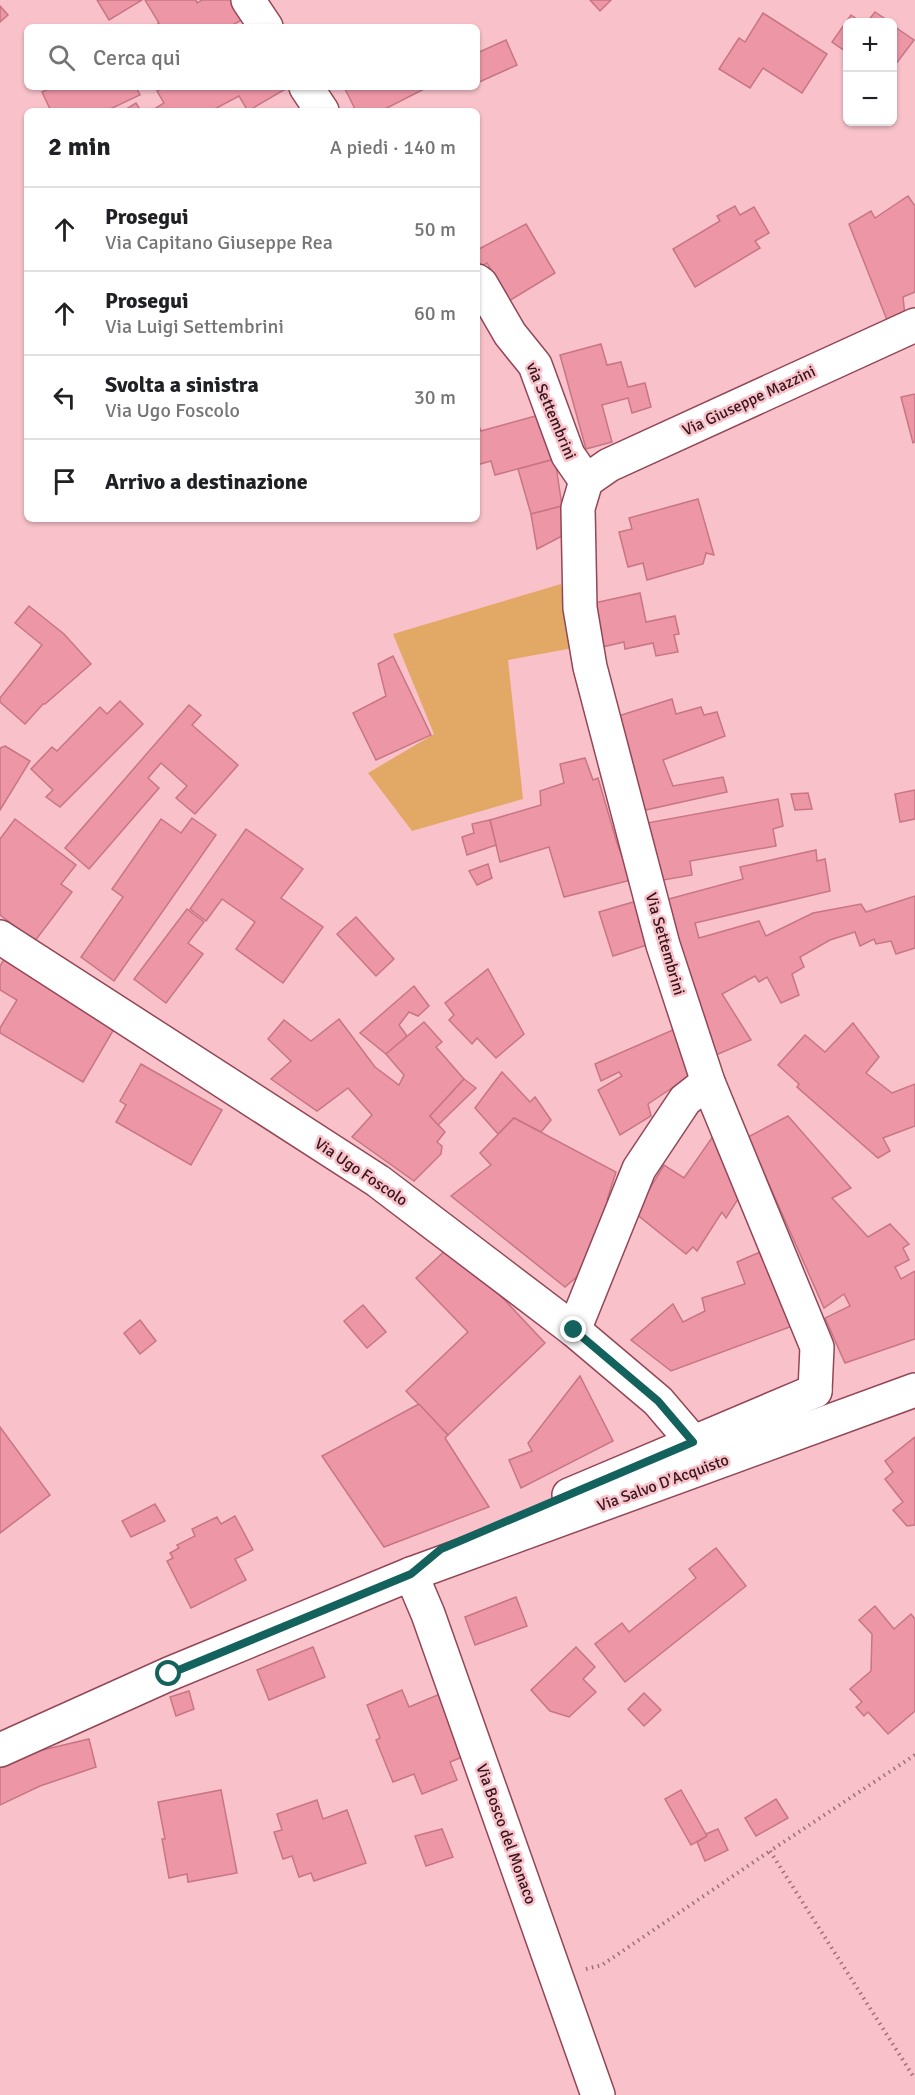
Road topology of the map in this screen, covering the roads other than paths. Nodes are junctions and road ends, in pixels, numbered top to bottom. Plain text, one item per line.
1 (248, 0) edge
2 (264, 24) edge
3 (308, 90) edge
4 (320, 108) edge
5 (480, 283) edge
6 (915, 325) edge
7 (586, 481) junction
8 (0, 937) edge
9 (708, 1082) junction
10 (574, 1330) junction
11 (915, 1374) edge
12 (915, 1390) edge
13 (815, 1391) junction
14 (693, 1442) junction
15 (411, 1574) junction
16 (0, 1750) edge
17 (598, 2095) edge

1 - 2 street
3 - 4 street
5 - 7 street, via Settembrini
6 - 7 street, Via Giuseppe Mazzini
7 - 9 street, Via Settembrini
8 - 10 street, Via Ugo Foscolo
9 - 10 street
9 - 13 street, Via Settembrini
10 - 14 street, Via Ugo Foscolo
11 - 13 street
12 - 15 street, Via Salvo D'Acquisto
13 - 14 street
14 - 15 street
15 - 16 street
15 - 17 street, Via Bosco del Monaco

